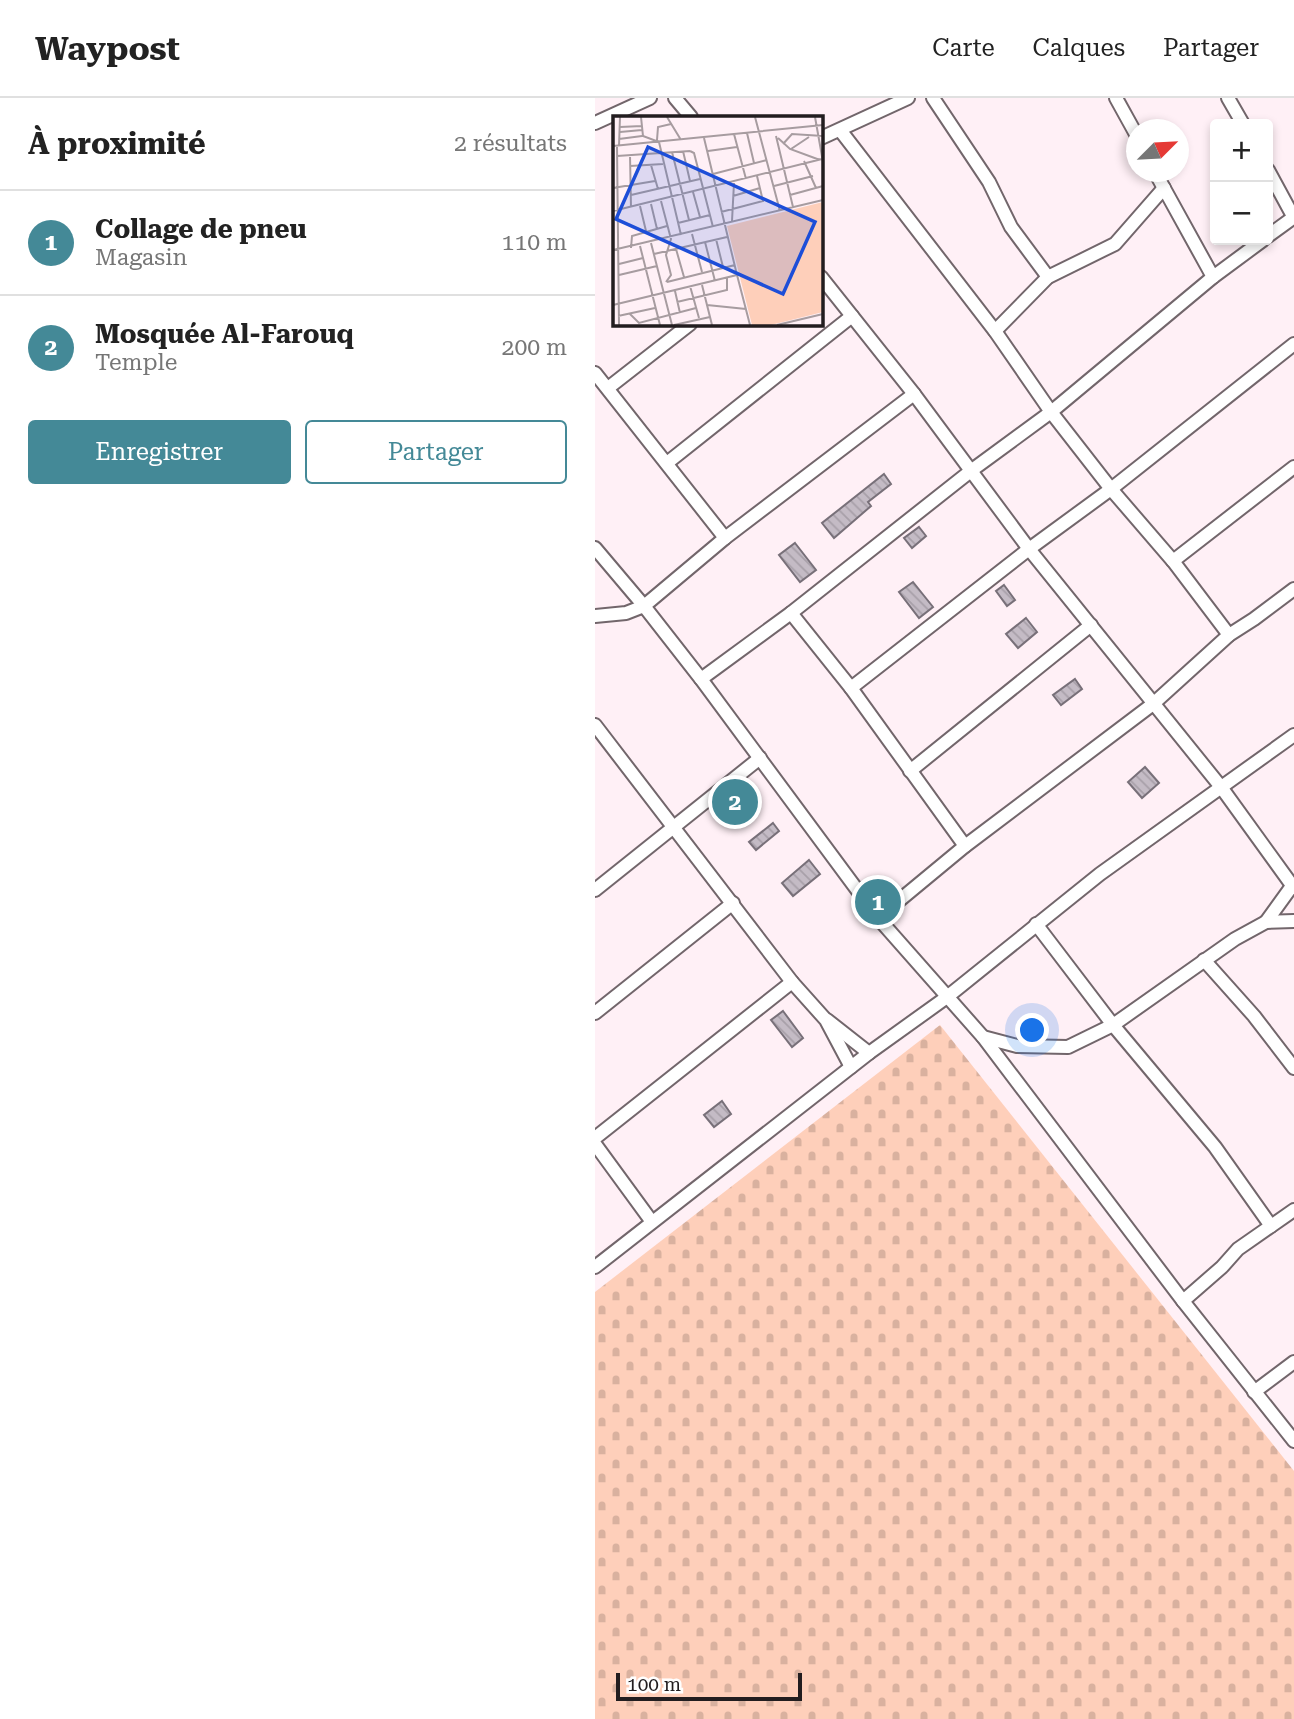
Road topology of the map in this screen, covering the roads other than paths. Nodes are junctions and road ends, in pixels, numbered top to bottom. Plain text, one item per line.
1 (650, 98) edge
2 (675, 98) edge
3 (908, 98) edge
4 (933, 98) edge
5 (1117, 98) edge
6 (1228, 98) edge
7 (690, 116) edge
8 (1128, 119) edge
9 (1240, 119) edge
10 (595, 123) edge
11 (840, 130) junction
12 (823, 137) edge
13 (1273, 179) edge
14 (1161, 182) edge
15 (1164, 188) junction
16 (1294, 218) edge
17 (1273, 233) edge
18 (1256, 245) edge
19 (1048, 277) junction
20 (1213, 277) junction
21 (823, 280) edge
22 (852, 316) junction
23 (687, 326) edge
24 (995, 331) junction
25 (1294, 344) edge
26 (595, 373) edge
27 (608, 388) junction
28 (914, 394) junction
29 (1051, 412) junction
30 (667, 463) junction
31 (1294, 467) edge
32 (972, 470) junction
33 (1111, 489) junction
34 (725, 538) junction
35 (595, 548) edge
36 (1029, 549) junction
37 (1173, 561) junction
38 (1294, 589) edge
39 (644, 606) junction
40 (791, 613) junction
41 (595, 616) edge
42 (1091, 625) junction
43 (1229, 635) junction
44 (701, 679) junction
45 (851, 688) junction
46 (1153, 704) junction
47 (595, 725) edge
48 (1294, 735) edge
49 (760, 758) junction
50 (910, 771) junction
51 (1221, 788) junction
52 (672, 828) junction
53 (965, 846) junction
54 (1293, 887) edge
55 (595, 890) edge
56 (733, 903) junction
57 (878, 918) junction
58 (1294, 921) edge
59 (1266, 922) junction
60 (1036, 924) junction
61 (1204, 960) junction
62 (792, 982) junction
63 (947, 997) junction
64 (595, 1013) edge
65 (826, 1020) junction
66 (1113, 1024) junction
67 (983, 1037) junction
68 (869, 1053) junction
69 (851, 1067) junction
70 (1294, 1068) edge
71 (595, 1138) edge
72 (595, 1144) edge
73 (1294, 1210) edge
74 (652, 1222) junction
75 (1271, 1226) junction
76 (595, 1267) edge
77 (1184, 1301) junction
78 (1294, 1362) edge
79 (1254, 1392) junction
80 (1294, 1441) edge

1 - 10 street
2 - 7 street
3 - 11 street
4 - 19 street
5 - 8 street
6 - 9 street
11 - 12 street
11 - 24 street
13 - 16 street
14 - 15 street
15 - 19 street
15 - 20 street
16 - 17 street
18 - 20 street
19 - 24 street
20 - 29 street
21 - 22 street
22 - 28 street
22 - 30 street
23 - 27 street
24 - 29 street
25 - 33 street
26 - 27 street
27 - 30 street
28 - 32 street
28 - 34 street
29 - 32 street
29 - 33 street
30 - 34 street
31 - 37 street
32 - 36 street
32 - 40 street
33 - 36 street
33 - 37 street
34 - 39 street
35 - 39 street
36 - 42 street
36 - 45 street
37 - 43 street
38 - 43 street
39 - 41 street
39 - 44 street
40 - 44 street
40 - 45 street
42 - 46 street
42 - 50 street
43 - 46 street
44 - 49 street
45 - 50 street
46 - 51 street
46 - 53 street
47 - 52 street
48 - 51 street
49 - 52 street
49 - 57 street
50 - 53 street
51 - 54 street
51 - 60 street
52 - 55 street
52 - 56 street
53 - 57 street
54 - 59 street
56 - 62 street
56 - 64 street
57 - 63 street
58 - 59 street
59 - 61 street
60 - 63 street
60 - 66 street
61 - 66 street
61 - 70 street
62 - 65 street
62 - 71 street
63 - 67 street
63 - 68 street
65 - 68 street
65 - 69 street
66 - 67 street
66 - 75 street
67 - 77 street
68 - 69 street
69 - 74 street
72 - 74 street
73 - 75 street
74 - 76 street
75 - 77 street
77 - 79 street
78 - 79 street
79 - 80 street

